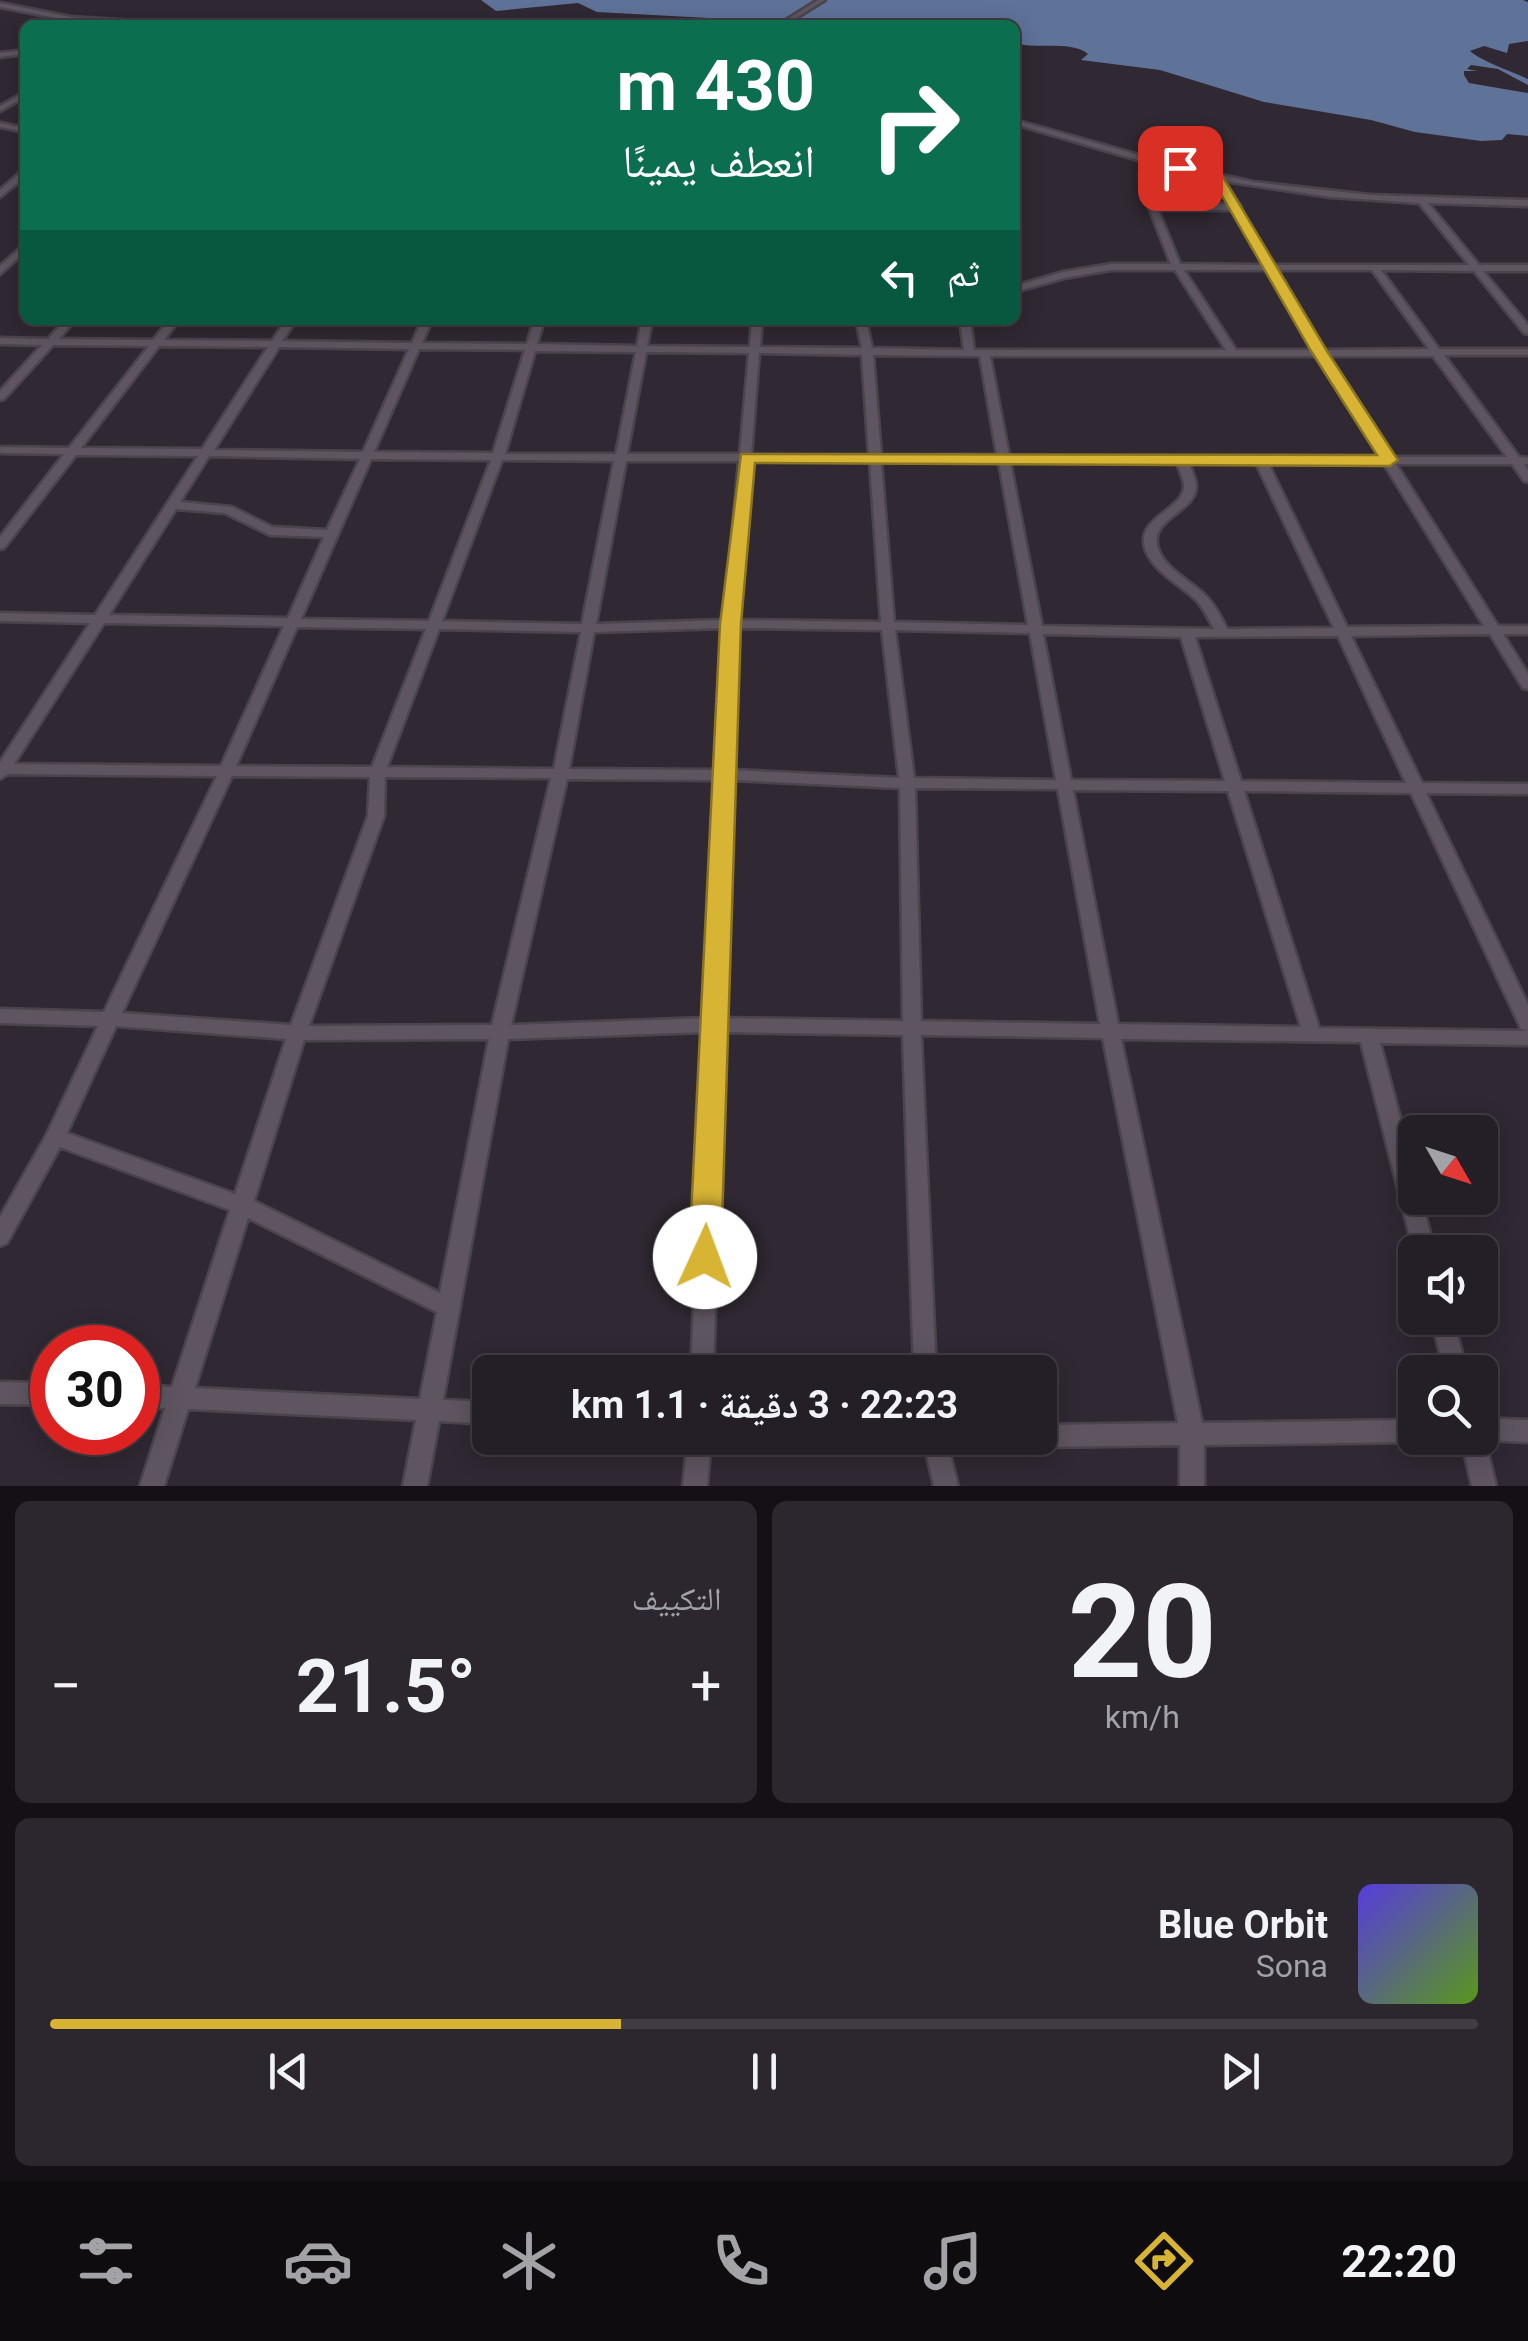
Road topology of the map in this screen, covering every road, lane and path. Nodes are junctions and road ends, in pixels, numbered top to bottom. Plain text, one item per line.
1 (822, 0) edge
2 (0, 5) edge
3 (71, 20) edge
4 (789, 20) edge
5 (1020, 123) edge
6 (1150, 160) junction
7 (1217, 177) junction
8 (1418, 198) junction
9 (1512, 203) junction
10 (1528, 203) edge
11 (1152, 207) junction
12 (1237, 207) junction
13 (1528, 219) edge
14 (0, 256) edge
15 (19, 256) edge
16 (1176, 265) junction
17 (1268, 267) junction
18 (1374, 267) junction
19 (1476, 267) junction
20 (1528, 268) edge
21 (0, 271) edge
22 (1020, 288) edge
23 (65, 325) edge
24 (170, 325) edge
25 (288, 325) edge
26 (425, 325) edge
27 (537, 325) edge
28 (646, 325) edge
29 (757, 325) edge
30 (862, 325) edge
31 (968, 325) edge
32 (1528, 330) edge
33 (0, 340) edge
34 (51, 341) junction
35 (158, 341) junction
36 (277, 342) junction
37 (417, 343) junction
38 (531, 346) junction
39 (641, 348) junction
40 (756, 349) junction
41 (867, 350) junction
42 (1319, 351) junction
43 (976, 352) junction
44 (1232, 352) junction
45 (1437, 352) junction
46 (1528, 352) edge
47 (0, 396) edge
48 (0, 450) edge
49 (77, 450) junction
50 (208, 452) junction
51 (368, 454) junction
52 (498, 457) junction
53 (620, 457) junction
54 (747, 458) junction
55 (874, 459) junction
56 (1007, 460) junction
57 (1182, 460) junction
58 (1260, 460) junction
59 (1390, 460) junction
60 (1522, 461) edge
61 (1528, 478) edge
62 (173, 505) junction
63 (330, 534) junction
64 (0, 545) edge
65 (100, 616) junction
66 (0, 617) edge
67 (291, 621) junction
68 (434, 622) junction
69 (730, 624) junction
70 (888, 626) junction
71 (590, 628) junction
72 (1036, 630) junction
73 (1497, 630) junction
74 (1528, 630) edge
75 (1346, 633) junction
76 (1187, 634) junction
77 (1223, 634) junction
78 (1528, 685) edge
79 (1, 771) edge
80 (226, 772) junction
81 (378, 772) junction
82 (560, 775) junction
83 (726, 775) junction
84 (907, 783) junction
85 (1064, 784) junction
86 (1235, 786) junction
87 (1414, 787) junction
88 (1528, 790) edge
89 (0, 1016) edge
90 (110, 1019) junction
91 (1528, 1024) edge
92 (712, 1025) junction
93 (1110, 1029) junction
94 (912, 1030) junction
95 (297, 1032) junction
96 (500, 1032) junction
97 (1312, 1034) junction
98 (1369, 1036) junction
99 (1528, 1038) edge
100 (55, 1137) junction
101 (244, 1206) junction
102 (1421, 1235) edge
103 (0, 1237) edge
104 (448, 1306) junction
105 (702, 1355) edge
106 (923, 1355) edge
107 (0, 1393) edge
108 (30, 1394) edge
109 (160, 1396) edge
110 (184, 1397) junction
111 (430, 1409) junction
112 (472, 1412) edge
113 (1498, 1430) edge
114 (1398, 1431) edge
115 (1528, 1431) edge
116 (1192, 1434) junction
117 (1057, 1436) edge
118 (698, 1455) edge
119 (939, 1455) edge
120 (1477, 1455) edge
121 (152, 1486) edge
122 (416, 1486) edge
123 (695, 1486) edge
124 (946, 1486) edge
125 (1192, 1486) edge
126 (1484, 1486) edge

1 - 4 street
2 - 3 street
5 - 6 street
6 - 7 street
6 - 11 street
7 - 8 street
7 - 12 street
8 - 9 street
8 - 19 street
9 - 10 street
9 - 13 street
11 - 12 street
11 - 16 street
12 - 17 street
14 - 15 street
15 - 21 street
16 - 17 street
16 - 22 street
16 - 44 street
17 - 18 street
17 - 42 street
18 - 19 street
18 - 45 street
19 - 20 street
19 - 32 street
23 - 34 street
24 - 35 street
25 - 36 street
26 - 37 street
27 - 38 street
28 - 39 street
29 - 40 street
30 - 41 street
31 - 43 street
33 - 34 street
34 - 35 street
34 - 47 street
35 - 36 street
35 - 49 street
36 - 37 street
36 - 50 street
37 - 38 street
37 - 51 street
38 - 39 street
38 - 52 street
39 - 40 street
39 - 53 street
40 - 41 street
40 - 54 street
41 - 43 street
41 - 55 street
42 - 44 street
42 - 45 street
42 - 59 street
43 - 44 street
43 - 56 street
45 - 46 street
45 - 60 street
48 - 49 street
49 - 50 street
49 - 64 street
50 - 51 street
50 - 62 street
51 - 52 street
51 - 63 street
52 - 53 street
52 - 68 street
53 - 54 street
53 - 71 street
54 - 55 street
54 - 69 street
55 - 56 street
55 - 70 street
56 - 57 street
56 - 72 street
57 - 58 street
57 - 77 street
58 - 59 street
58 - 75 street
59 - 60 street
59 - 73 street
60 - 61 street
62 - 63 street
62 - 65 street
63 - 67 street
65 - 66 street
65 - 67 street
65 - 79 street
67 - 68 street
67 - 80 street
68 - 71 street
68 - 81 street
69 - 70 street
69 - 71 street
69 - 83 street
70 - 72 street
70 - 84 street
71 - 82 street
72 - 76 street
72 - 85 street
73 - 74 street
73 - 75 street
73 - 78 street
75 - 77 street
75 - 87 street
76 - 77 street
76 - 86 street
79 - 80 street
80 - 81 street
80 - 90 street
81 - 82 street
81 - 95 street
82 - 83 street
82 - 96 street
83 - 84 street
83 - 92 street
84 - 85 street
84 - 94 street
85 - 86 street
85 - 93 street
86 - 87 street
86 - 97 street
87 - 88 street
87 - 91 street
89 - 90 street
90 - 95 street
90 - 100 street
92 - 94 street
92 - 96 street
92 - 105 street
93 - 94 street
93 - 97 street
93 - 116 street
94 - 106 street
95 - 96 street
95 - 101 street
96 - 104 street
97 - 98 street
98 - 99 street
98 - 102 street
100 - 101 street
100 - 103 street
101 - 104 street
101 - 110 street
104 - 111 street
107 - 108 street
109 - 110 street
110 - 111 street
110 - 121 street
111 - 112 street
111 - 122 street
113 - 115 street
114 - 116 street
116 - 117 street
116 - 125 street
118 - 123 street
119 - 124 street
120 - 126 street

